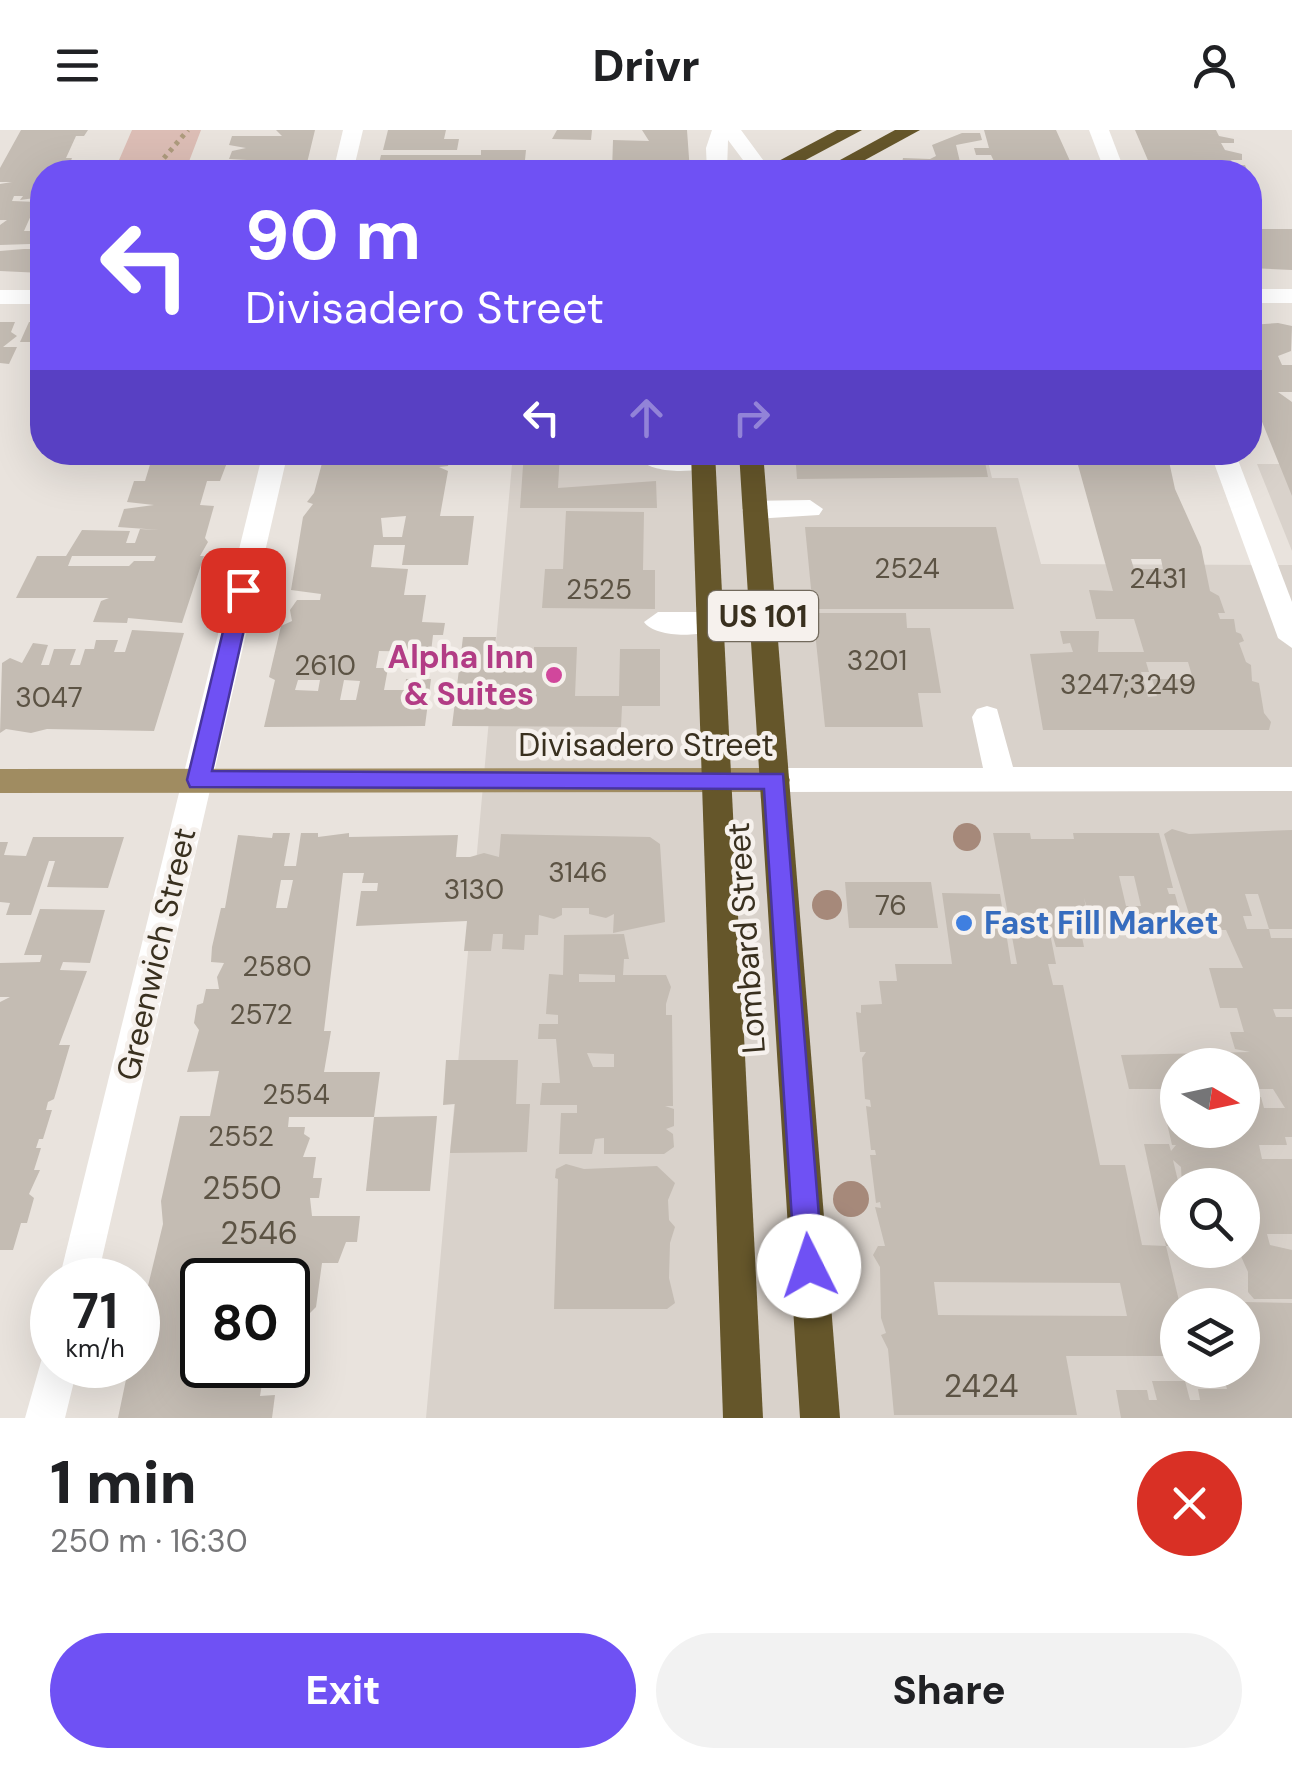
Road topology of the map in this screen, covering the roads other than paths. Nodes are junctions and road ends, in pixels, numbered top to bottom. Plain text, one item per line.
1 (353, 130) edge
2 (722, 130) edge
3 (731, 130) edge
4 (852, 130) edge
5 (910, 130) edge
6 (1100, 130) edge
7 (346, 160) edge
8 (716, 160) edge
9 (755, 160) edge
10 (790, 160) edge
11 (851, 160) edge
12 (1111, 160) edge
13 (1262, 296) edge
14 (1292, 296) edge
15 (0, 297) edge
16 (30, 297) edge
17 (273, 465) edge
18 (703, 465) edge
19 (752, 465) edge
20 (1227, 465) edge
21 (810, 509) dead end
22 (755, 510) junction
23 (658, 622) dead end
24 (710, 622) junction
25 (1292, 638) edge
26 (987, 717) dead end
27 (1001, 779) junction
28 (1292, 779) edge
29 (198, 780) junction
30 (716, 780) junction
31 (775, 780) junction
32 (0, 781) edge
33 (83, 1258) edge
34 (52, 1388) edge
35 (45, 1418) edge
36 (743, 1418) edge
37 (820, 1418) edge

1 - 7 street
2 - 8 street
3 - 9 street
4 - 10 highway
5 - 11 highway
6 - 12 street
13 - 14 street
15 - 16 street
17 - 29 street, Greenwich Street
18 - 24 highway, Lombard Street / US 101
19 - 22 highway, Lombard Street / US 101
20 - 25 street
21 - 22 street
22 - 31 highway, Lombard Street / US 101
23 - 24 street
24 - 30 highway, Lombard Street / US 101
26 - 27 street
27 - 28 street, Divisadero Street
27 - 31 street, Divisadero Street
29 - 30 main road, Divisadero Street
29 - 32 main road, Divisadero Street
29 - 33 street, Greenwich Street
30 - 31 main road, Divisadero Street
30 - 36 highway, Lombard Street / US 101
31 - 37 highway, Lombard Street / US 101
34 - 35 street

